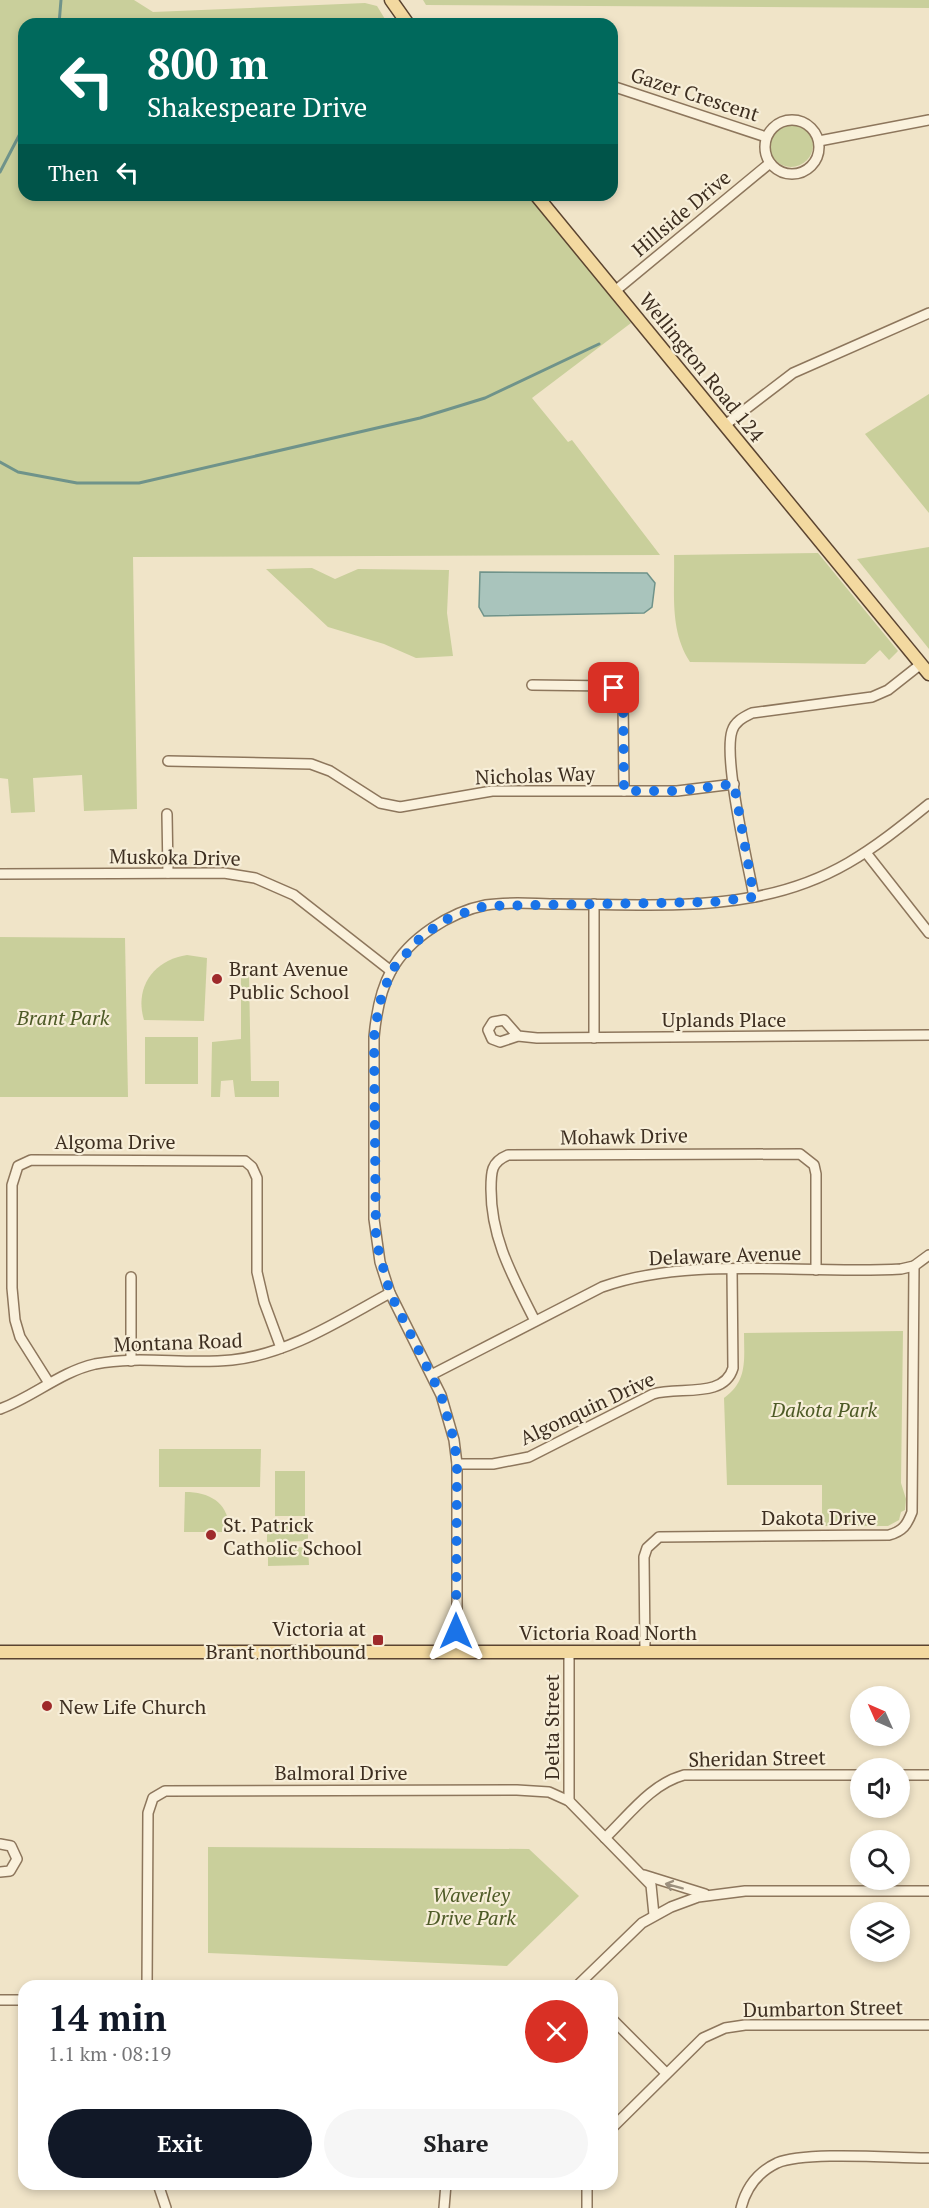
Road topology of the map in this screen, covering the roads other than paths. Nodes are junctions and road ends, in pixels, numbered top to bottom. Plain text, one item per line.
1 (392, 0) edge
2 (404, 18) edge
3 (618, 88) edge
4 (929, 120) edge
5 (766, 137) junction
6 (819, 141) junction
7 (770, 163) junction
8 (541, 201) edge
9 (615, 291) junction
10 (929, 314) edge
11 (725, 425) junction
12 (925, 669) edge
13 (532, 685) dead end
14 (168, 761) dead end
15 (734, 784) junction
16 (624, 791) junction
17 (929, 804) edge
18 (167, 814) dead end
19 (867, 854) junction
20 (168, 873) junction
21 (0, 874) edge
22 (754, 897) junction
23 (594, 904) junction
24 (929, 933) edge
25 (391, 971) junction
26 (929, 1035) edge
27 (518, 1036) dead end
28 (594, 1038) junction
29 (929, 1255) edge
30 (914, 1266) junction
31 (732, 1270) junction
32 (816, 1270) junction
33 (131, 1277) dead end
34 (390, 1293) junction
35 (535, 1321) junction
36 (281, 1348) junction
37 (131, 1361) junction
38 (433, 1374) junction
39 (49, 1383) junction
40 (0, 1409) edge
41 (457, 1464) junction
42 (645, 1651) junction
43 (0, 1652) edge
44 (457, 1652) junction
45 (569, 1652) junction
46 (929, 1652) edge
47 (850, 1775) edge
48 (910, 1775) edge
49 (929, 1775) edge
50 (569, 1801) junction
51 (605, 1838) junction
52 (0, 1844) edge
53 (0, 1872) edge
54 (642, 1874) junction
55 (929, 1890) edge
56 (708, 1895) junction
57 (654, 1915) junction
58 (147, 1980) edge
59 (584, 1980) edge
60 (0, 2000) edge
61 (18, 2000) edge
62 (618, 2025) edge
63 (929, 2025) edge
64 (666, 2073) junction
65 (618, 2122) edge
66 (929, 2158) edge
67 (160, 2190) edge
68 (446, 2190) edge
69 (587, 2190) edge
70 (166, 2208) edge
71 (444, 2208) edge
72 (587, 2208) edge
73 (741, 2208) edge

1 - 2 main road
3 - 5 street, Gazer Crescent
4 - 6 street
5 - 6 street
5 - 7 street
6 - 7 street
7 - 9 street, Hillside Drive
8 - 9 main road, Wellington Road 124
9 - 11 main road, Wellington Road 124
10 - 11 street
11 - 12 main road, Wellington Road 124
12 - 15 street
13 - 16 street
14 - 16 street, Nicholas Way
15 - 16 street, Nicholas Way
15 - 22 street
17 - 19 street
18 - 20 street
19 - 22 street
19 - 24 street
20 - 21 street, Muskoka Drive
20 - 25 street, Muskoka Drive
22 - 23 street
23 - 25 street
23 - 28 street
25 - 34 street
26 - 28 street, Uplands Place
27 - 28 street, Uplands Place
29 - 30 street, Delaware Avenue
30 - 32 street, Delaware Avenue
30 - 42 street, Dakota Drive
31 - 32 street, Delaware Avenue
31 - 35 street, Delaware Avenue
31 - 41 street, Algonquin Drive
32 - 35 street, Mohawk Drive
33 - 37 street
34 - 36 street, Montana Road
34 - 38 street
35 - 38 street, Delaware Avenue
36 - 37 street, Montana Road
36 - 39 street, Algoma Drive
37 - 39 street, Montana Road
38 - 41 street
39 - 40 street, Montana Road
41 - 44 street
42 - 45 main road, Victoria Road North
42 - 46 main road, Victoria Road North
43 - 44 main road, Victoria Road North
44 - 45 main road, Victoria Road North
45 - 50 street, Delta Street
47 - 51 street, Sheridan Street
48 - 49 street
50 - 51 street, Balmoral Drive
50 - 58 street, Balmoral Drive
51 - 54 street, Balmoral Drive
52 - 53 street
56 -> 54 street
54 - 57 street, Balmoral Drive
55 - 56 street
56 - 57 street
57 - 59 street
60 - 61 street
62 - 64 street
63 - 64 street, Dumbarton Street
64 - 65 street, Dumbarton Street
66 - 73 street
67 - 70 street
68 - 71 street
69 - 72 street

